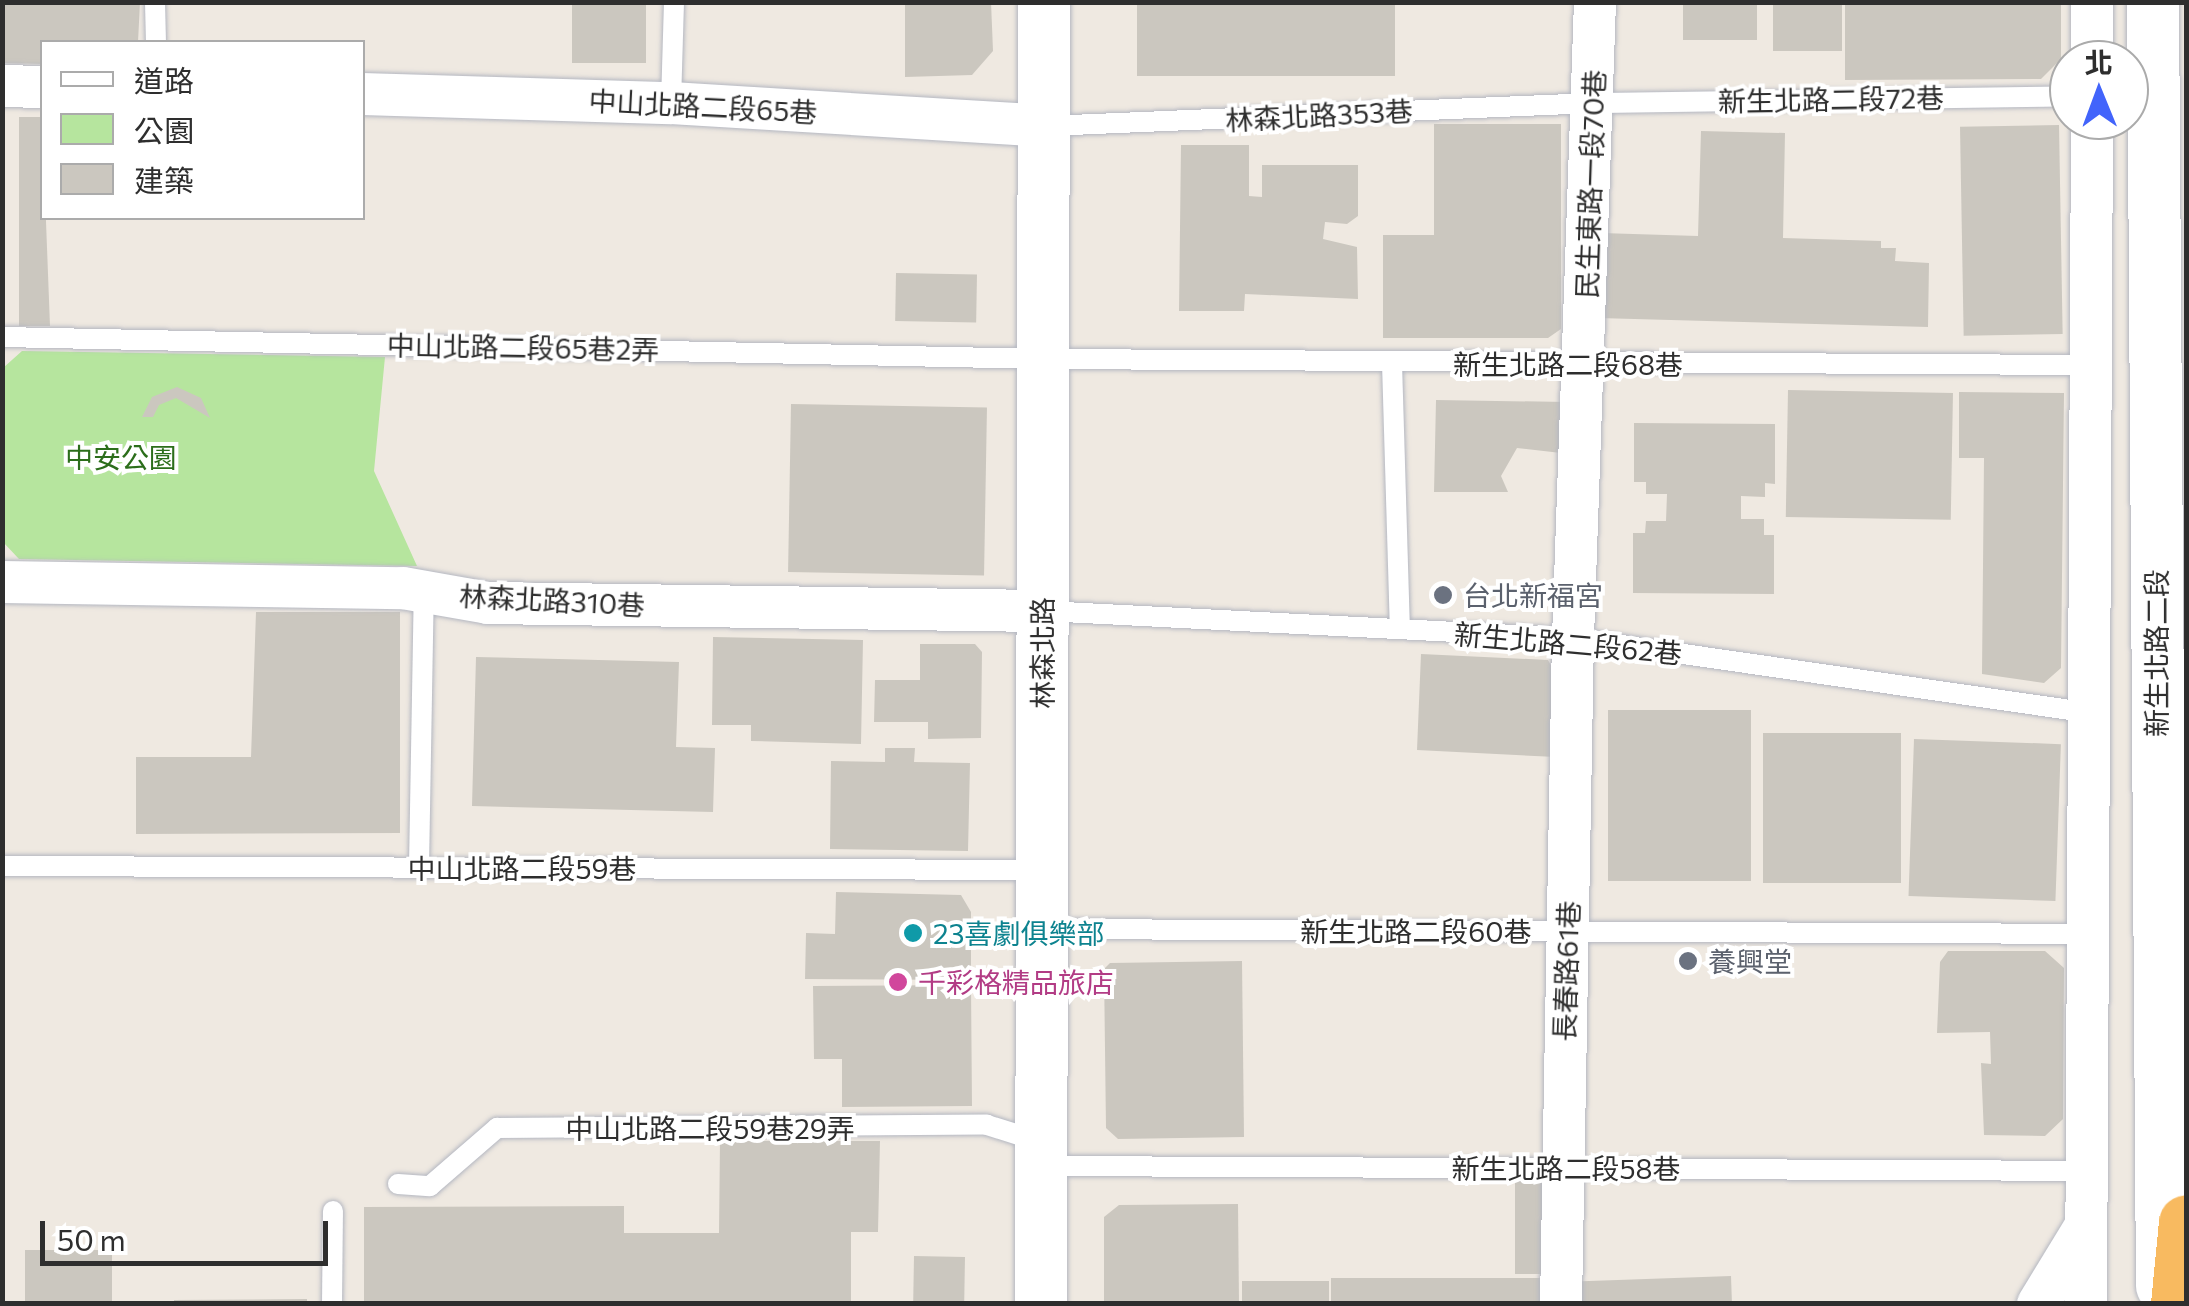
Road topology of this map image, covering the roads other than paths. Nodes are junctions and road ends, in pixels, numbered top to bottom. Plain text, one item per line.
1 (155, 2) edge
2 (674, 2) edge
3 (1044, 2) edge
4 (1594, 2) edge
5 (2092, 2) edge
6 (2153, 2) edge
7 (156, 40) edge
8 (2092, 40) edge
9 (2, 86) edge
10 (40, 87) edge
11 (365, 94) edge
12 (2049, 96) edge
13 (671, 103) junction
14 (1593, 103) junction
15 (1044, 126) junction
16 (2092, 140) edge
17 (2, 337) edge
18 (1043, 359) junction
19 (1392, 364) junction
20 (1584, 365) junction
21 (2092, 365) junction
22 (2, 582) edge
23 (424, 592) junction
24 (1042, 611) junction
25 (1400, 629) junction
26 (1572, 638) junction
27 (2091, 713) junction
28 (2172, 748) edge
29 (2, 866) edge
30 (418, 868) junction
31 (1042, 870) junction
32 (1042, 929) junction
33 (1568, 932) junction
34 (2091, 934) junction
35 (1041, 1154) junction
36 (1559, 1168) junction
37 (398, 1184) dead end
38 (2091, 1192) junction
39 (333, 1211) dead end
40 (2186, 1222) edge
41 (332, 1304) edge
42 (1040, 1304) edge
43 (1561, 1304) edge
44 (2038, 1304) edge
45 (2086, 1304) edge
46 (2162, 1304) edge
47 (2178, 1304) edge

1 - 7 lane
2 - 13 lane
3 - 15 street, 林森北路
4 - 14 street, 民生東路一段70巷
5 - 8 street
6 - 28 street, 新生北路二段
9 - 10 street
11 - 13 street, 中山北路二段65巷
12 - 14 lane, 新生北路二段72巷
13 - 15 street, 中山北路二段65巷
14 - 15 lane, 林森北路353巷
14 - 20 street, 民生東路一段70巷
15 - 18 street, 林森北路
16 - 21 street
17 - 18 lane, 中山北路二段65巷2弄
18 - 19 lane, 新生北路二段68巷
18 - 24 street, 林森北路
19 - 20 lane, 新生北路二段68巷
19 - 25 lane
20 - 21 lane, 新生北路二段68巷
20 - 26 street, 民生東路一段70巷
21 - 27 street
22 - 23 street, 林森北路310巷
23 - 24 street, 林森北路310巷
23 - 30 lane
24 - 25 lane, 新生北路二段62巷
24 - 31 street, 林森北路
25 - 26 lane, 新生北路二段62巷
26 - 27 lane, 新生北路二段62巷
26 - 33 street, 長春路61巷
27 - 34 street
28 - 46 street, 新生北路二段
29 - 30 lane, 中山北路二段59巷
30 - 31 lane, 中山北路二段59巷
31 - 32 street, 林森北路
32 - 33 lane, 新生北路二段60巷
32 - 35 street, 林森北路
33 - 34 lane, 新生北路二段60巷
33 - 36 street, 長春路61巷
34 - 38 street
35 - 36 lane, 新生北路二段58巷
35 - 37 lane, 中山北路二段59巷29弄
35 - 42 street, 林森北路
36 - 38 lane, 新生北路二段58巷
36 - 43 street, 長春路61巷
38 - 44 street
38 - 45 street
39 - 41 lane
40 - 47 highway

